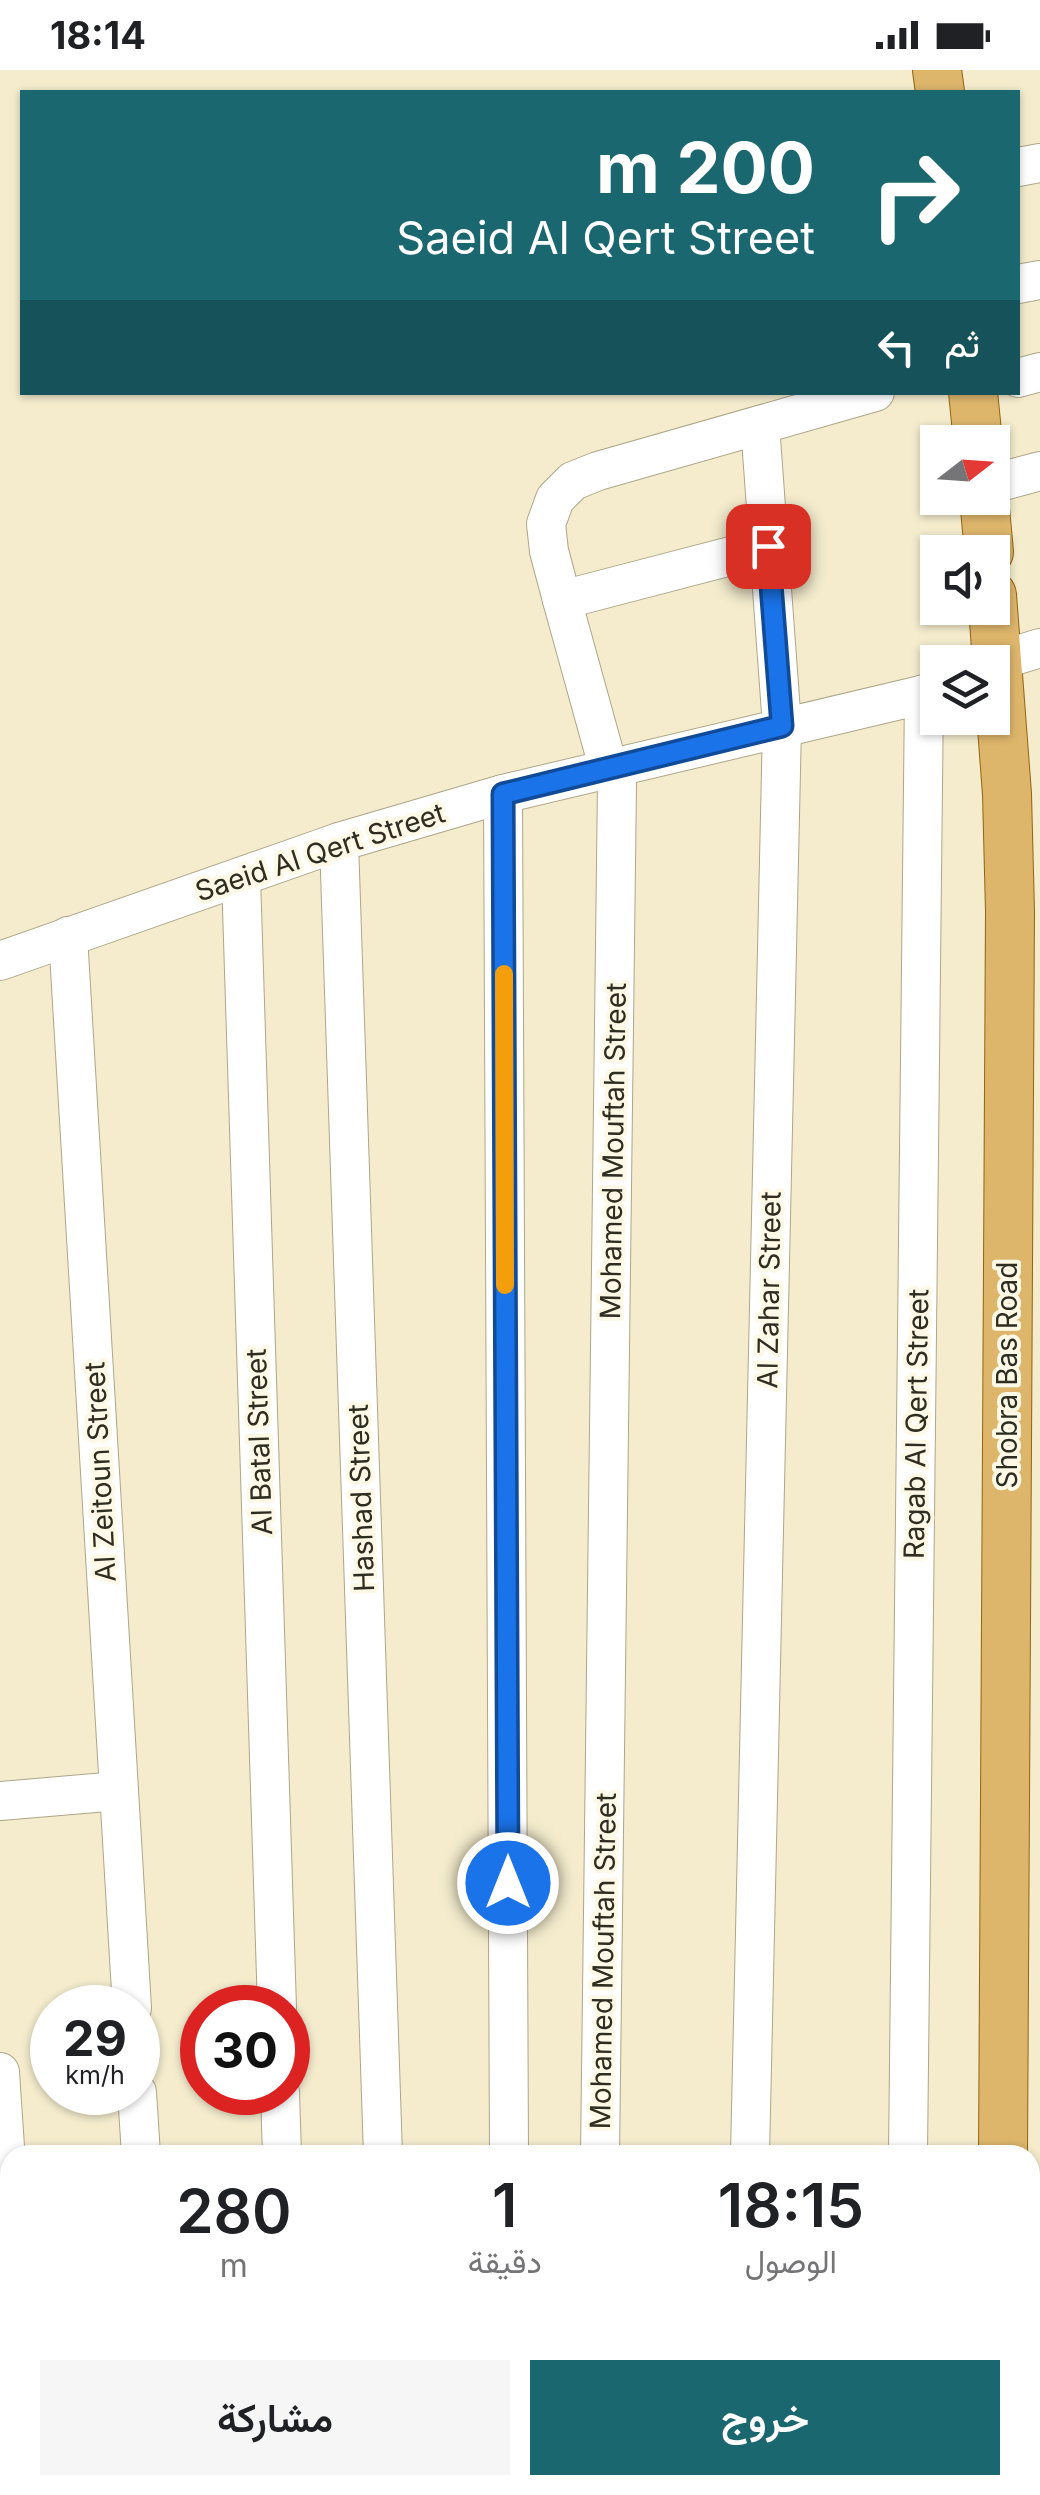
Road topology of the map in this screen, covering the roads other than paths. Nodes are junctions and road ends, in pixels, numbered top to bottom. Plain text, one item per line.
1 (865, 395) edge
2 (973, 395) edge
3 (760, 425) junction
4 (976, 425) edge
5 (1040, 472) edge
6 (1010, 480) edge
7 (768, 546) junction
8 (562, 600) junction
9 (920, 695) edge
10 (782, 726) junction
11 (930, 735) edge
12 (1007, 735) edge
13 (612, 767) junction
14 (503, 794) junction
15 (340, 842) junction
16 (241, 877) junction
17 (68, 936) junction
18 (0, 961) edge
19 (119, 1790) junction
20 (0, 1801) edge
21 (131, 1985) edge
22 (276, 1985) edge
23 (0, 2072) edge
24 (138, 2115) edge
25 (281, 2115) edge
26 (2, 2131) edge
27 (140, 2145) edge
28 (282, 2145) edge
29 (383, 2145) edge
30 (509, 2145) edge
31 (600, 2145) edge
32 (750, 2145) edge
33 (908, 2145) edge
34 (1003, 2145) edge

1 - 3 street, Mohamed Mouftah Street
2 - 4 main road
3 - 7 street, Al Zahar Street
3 - 8 street, Mohamed Mouftah Street
5 - 6 street
7 - 8 street
7 - 10 street, Al Zahar Street
8 - 13 street, Mohamed Mouftah Street
9 - 10 street, Saeid Al Qert Street
10 - 13 street, Saeid Al Qert Street
10 - 32 street, Al Zahar Street
11 - 33 street, Ragab Al Qert Street
12 - 34 main road, Shobra Bas Road
13 - 14 street, Saeid Al Qert Street
13 - 31 street, Mohamed Mouftah Street
14 - 15 street, Saeid Al Qert Street
14 - 30 street
15 - 16 street, Saeid Al Qert Street
15 - 29 street, Hashad Street
16 - 17 street, Saeid Al Qert Street
16 - 22 street, Al Batal Street
17 - 18 street, Saeid Al Qert Street
17 - 19 street, Al Zeitoun Street
19 - 20 street
19 - 21 street, Al Zeitoun Street
23 - 26 street
24 - 27 street
25 - 28 street

